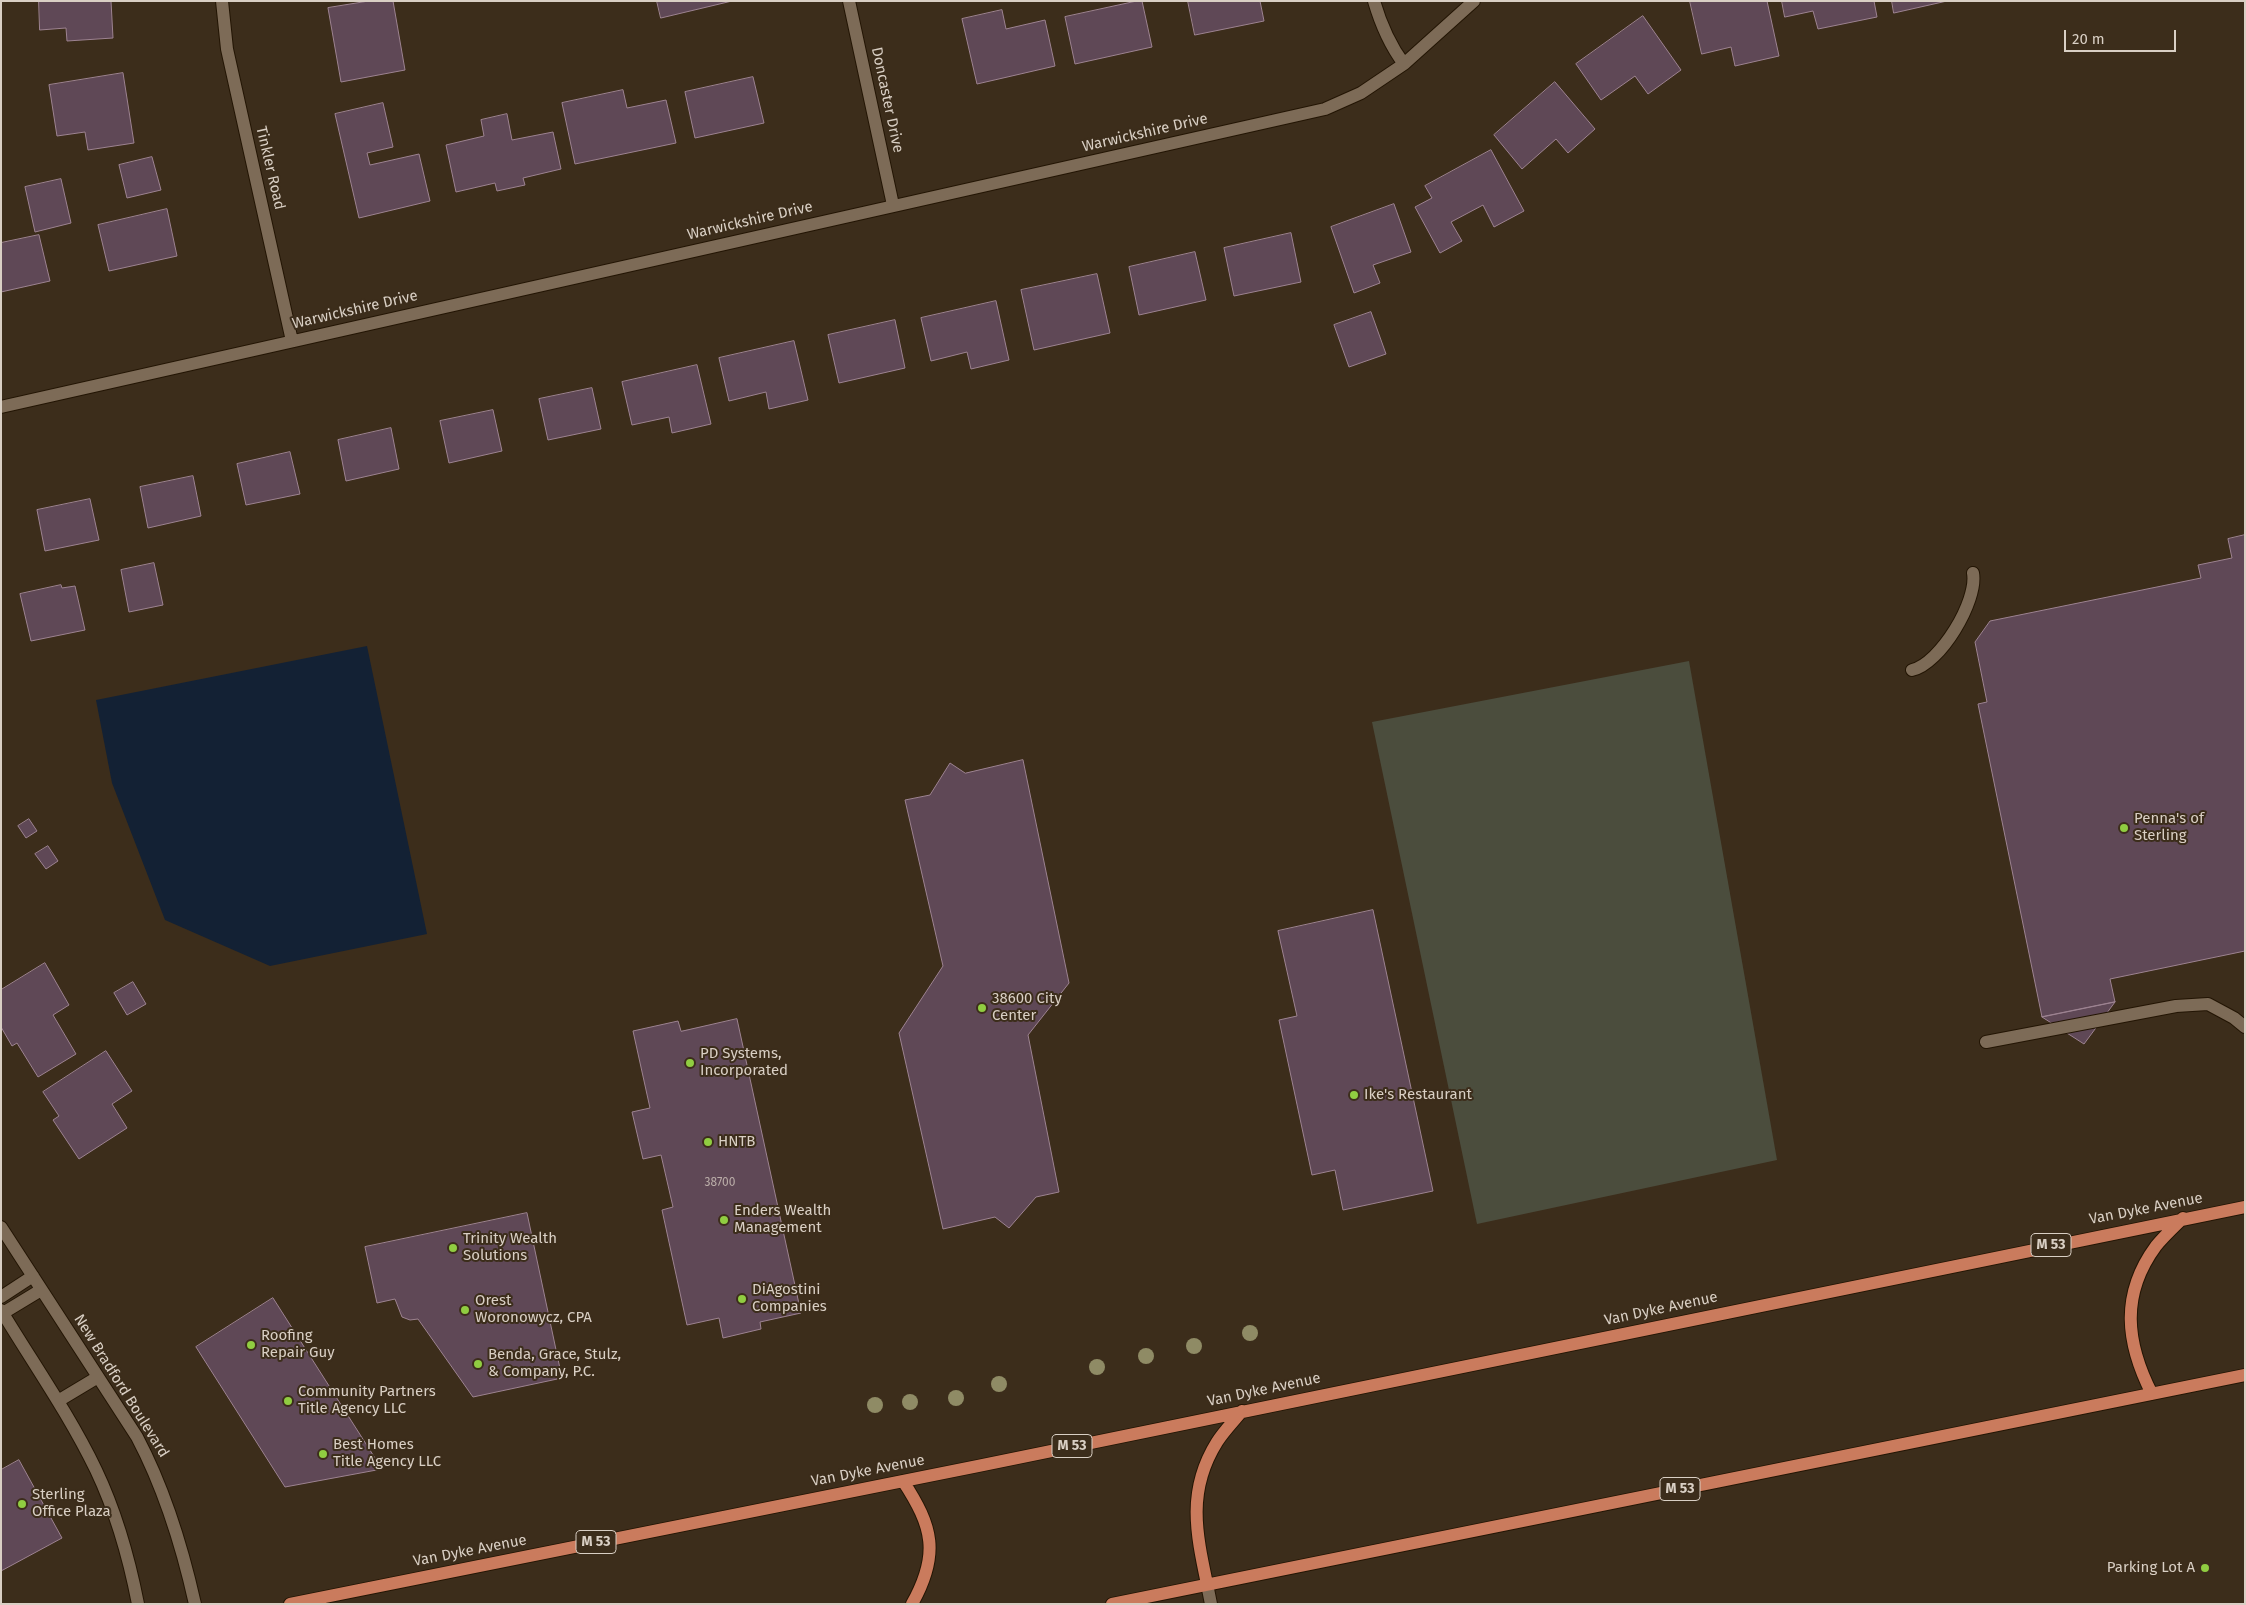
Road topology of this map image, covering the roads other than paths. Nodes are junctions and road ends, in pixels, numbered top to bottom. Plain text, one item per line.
1 (222, 1) edge
2 (848, 1) edge
3 (1374, 1) edge
4 (1474, 1) edge
5 (1404, 64) junction
6 (893, 205) junction
7 (292, 341) junction
8 (1, 406) edge
9 (1974, 573) dead end
10 (1912, 670) dead end
11 (2245, 1027) edge
12 (1986, 1042) dead end
13 (2245, 1206) edge
14 (2182, 1218) junction
15 (1, 1227) edge
16 (33, 1276) junction
17 (42, 1290) junction
18 (1, 1297) edge
19 (2, 1311) edge
20 (2245, 1375) edge
21 (98, 1377) junction
22 (2152, 1394) junction
23 (58, 1401) junction
24 (1242, 1411) junction
25 (903, 1481) junction
26 (1207, 1584) junction
27 (138, 1604) edge
28 (195, 1604) edge
29 (290, 1604) edge
30 (912, 1604) edge
31 (1112, 1604) edge
32 (1211, 1604) edge

1 - 7 street, Tinkler Road
2 - 6 street, Doncaster Drive
3 - 5 street
4 - 5 street, Warwickshire Drive
5 - 6 street, Warwickshire Drive
6 - 7 street, Warwickshire Drive
7 - 8 street, Warwickshire Drive
9 - 10 street
11 - 12 street
13 - 14 main road, Van Dyke Avenue / M 53
14 - 22 main road
14 - 24 main road, Van Dyke Avenue / M 53
15 - 16 street, New Bradford Boulevard
16 - 17 street, New Bradford Boulevard
16 - 18 street
17 - 19 street
17 - 21 street, New Bradford Boulevard
19 - 23 street
20 - 22 main road, M 53
21 - 23 street
21 - 28 street, New Bradford Boulevard
22 - 26 main road, M 53
23 - 27 street
24 - 25 main road, Van Dyke Avenue / M 53
24 - 26 main road
25 - 29 main road, Van Dyke Avenue / M 53
25 - 30 main road
26 - 31 main road, M 53
26 - 32 street

